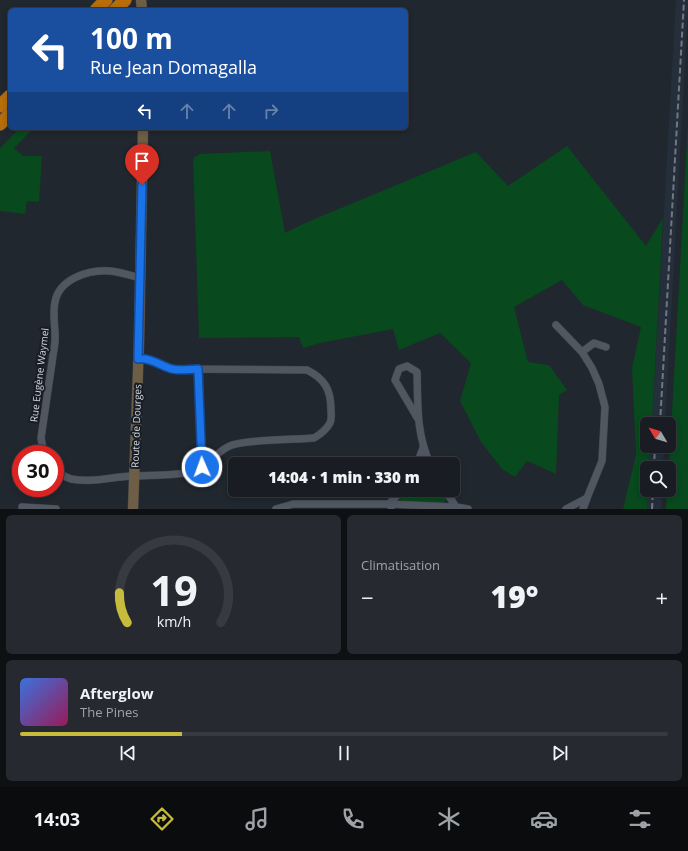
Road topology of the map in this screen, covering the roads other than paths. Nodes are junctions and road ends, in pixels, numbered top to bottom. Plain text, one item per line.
1 (106, 0) edge
2 (125, 0) edge
3 (98, 8) edge
4 (117, 8) edge
5 (8, 98) edge
6 (0, 106) edge
7 (8, 116) edge
8 (0, 124) edge
9 (143, 130) edge
10 (140, 278) junction
11 (556, 325) dead end
12 (606, 347) dead end
13 (582, 352) junction
14 (138, 359) junction
15 (198, 369) junction
16 (418, 419) junction
17 (42, 445) edge
18 (423, 448) junction
19 (420, 457) edge
20 (427, 457) edge
21 (202, 467) junction
22 (64, 476) edge
23 (134, 476) junction
24 (397, 497) edge
25 (450, 497) edge
26 (587, 498) junction
27 (390, 507) edge
28 (456, 507) junction
29 (22, 508) dead end
30 (446, 508) edge
31 (56, 509) edge
32 (133, 509) edge
33 (276, 509) edge
34 (468, 509) edge
35 (566, 509) edge
36 (583, 509) edge

1 - 3 highway
2 - 4 highway
5 - 6 highway
7 - 8 highway
9 - 10 main road, Route de Dourges
10 - 14 main road, Route de Dourges
10 - 17 street, Rue Eugène Waymel
11 - 13 street
12 - 13 street
13 - 26 street
14 - 15 street
14 - 23 main road, Route de Dourges
15 - 21 street
15 - 21 street
16 - 16 street
16 - 18 street
18 - 19 street
18 - 20 street
21 - 23 street
22 - 23 street
23 - 32 main road, Route de Dourges
24 - 27 street
25 - 28 street
26 - 35 street
26 - 36 street
27 - 30 street
27 - 33 street
28 - 30 street
28 - 34 street
29 - 31 street

